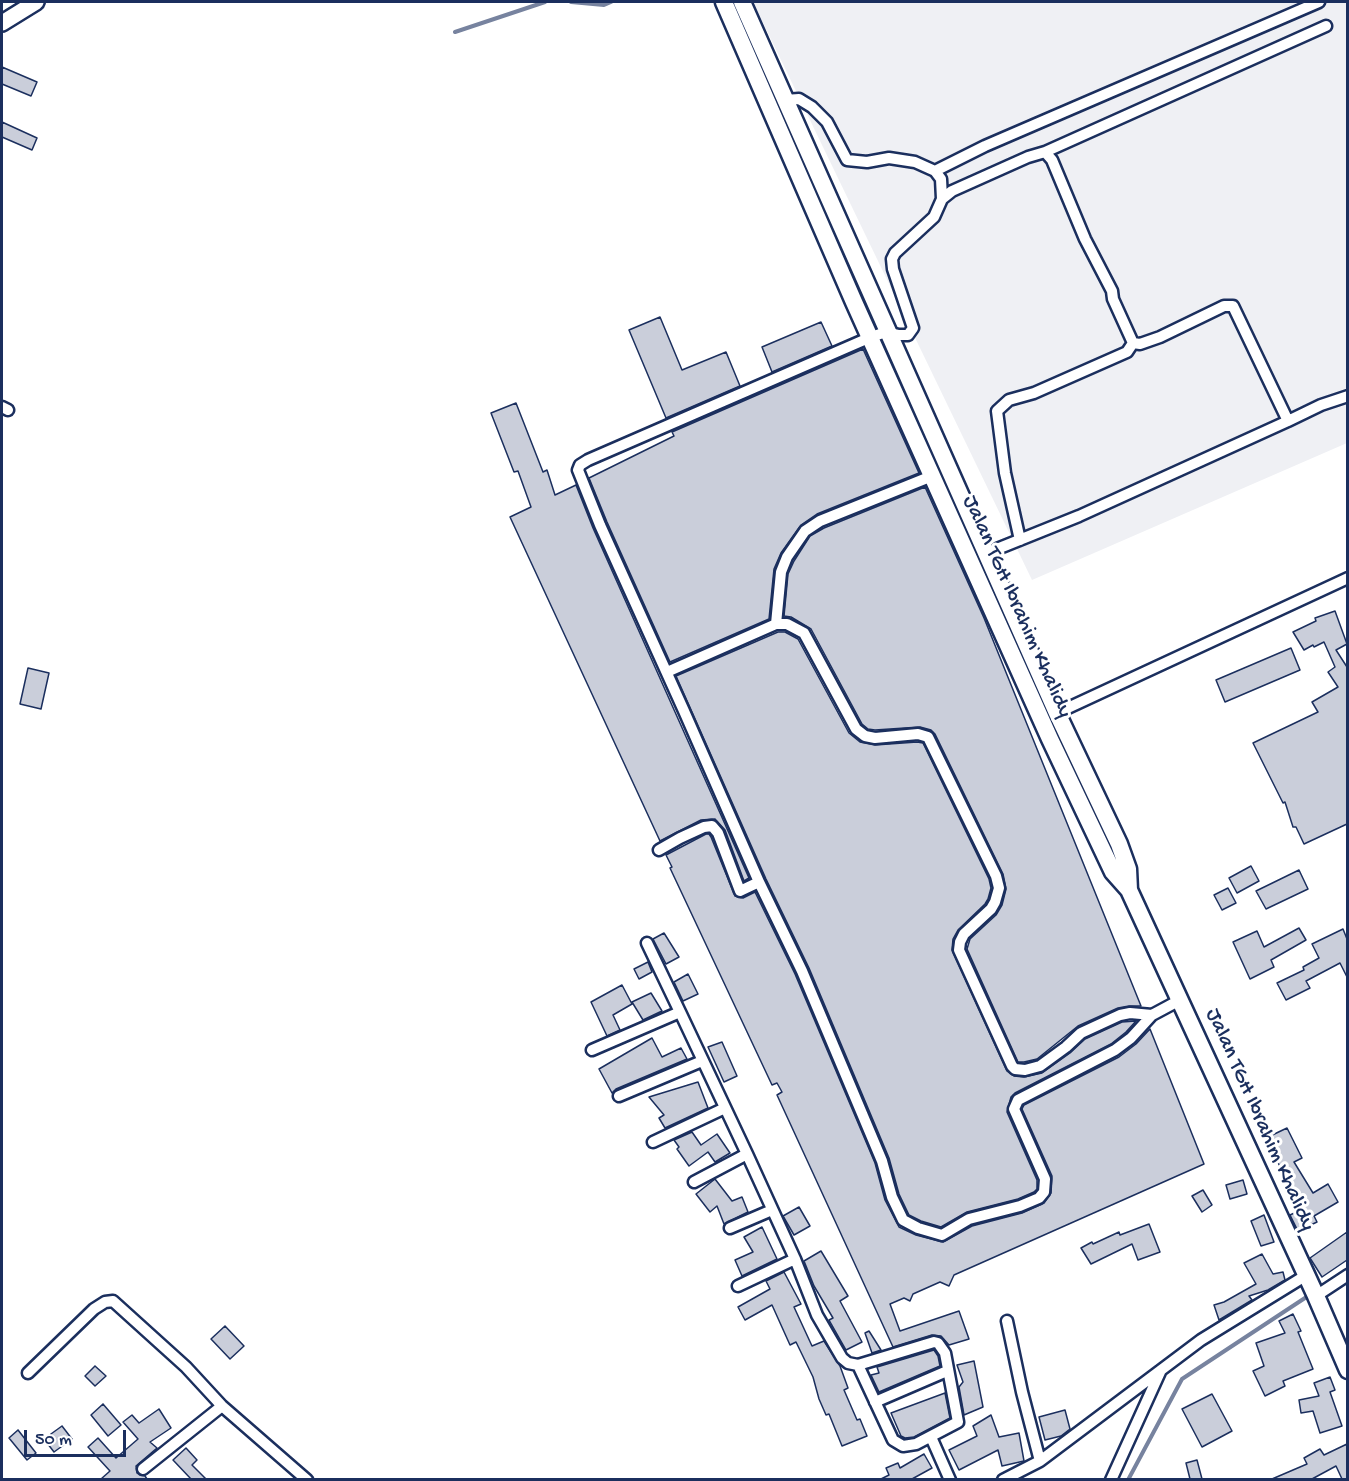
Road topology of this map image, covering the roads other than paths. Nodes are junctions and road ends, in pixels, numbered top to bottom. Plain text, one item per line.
1 (36, 2) edge
2 (724, 2) edge
3 (742, 2) edge
4 (1319, 2) edge
5 (2, 24) edge
6 (1326, 26) dead end
7 (785, 100) junction
8 (1045, 152) junction
9 (935, 171) junction
10 (942, 199) junction
11 (879, 334) junction
12 (1133, 343) junction
13 (1347, 396) edge
14 (1288, 421) junction
15 (932, 476) junction
16 (1020, 540) junction
17 (987, 553) junction
18 (1347, 578) edge
19 (776, 624) junction
20 (667, 672) junction
21 (1057, 713) junction
22 (659, 850) dead end
23 (759, 882) junction
24 (1129, 890) junction
25 (647, 943) dead end
26 (1180, 1000) junction
27 (680, 1012) junction
28 (1152, 1015) junction
29 (592, 1050) dead end
30 (702, 1061) junction
31 (619, 1096) dead end
32 (725, 1108) junction
33 (653, 1142) dead end
34 (747, 1154) junction
35 (694, 1182) dead end
36 (772, 1210) junction
37 (730, 1228) dead end
38 (795, 1259) junction
39 (1347, 1275) edge
40 (738, 1286) dead end
41 (1311, 1286) junction
42 (1007, 1321) dead end
43 (858, 1365) junction
44 (1161, 1370) junction
45 (1347, 1370) edge
46 (947, 1371) junction
47 (28, 1373) dead end
48 (875, 1402) junction
49 (222, 1406) junction
50 (931, 1437) junction
51 (1040, 1461) junction
52 (143, 1470) dead end
53 (308, 1479) edge
54 (950, 1479) edge
55 (1003, 1479) edge
56 (1111, 1479) edge

1 - 5 main road
2 - 11 main road
3 - 7 main road
4 - 9 street
6 - 8 street
7 - 9 street
7 - 11 main road
8 - 10 street
8 - 12 street
9 - 10 street
10 - 11 street
11 - 15 main road, Jalan TGH Ibrahim Khalidy
11 - 17 main road, Jalan TGH Ibrahim Khalidy
11 - 20 street
12 - 14 street
12 - 16 street
13 - 14 street
14 - 16 street
15 - 19 street
15 - 24 main road, Jalan TGH Ibrahim Khalidy
16 - 17 street
17 - 21 main road, Jalan TGH Ibrahim Khalidy
18 - 21 street
19 - 20 street
19 - 28 street
20 - 23 street
21 - 24 main road, Jalan TGH Ibrahim Khalidy
22 - 23 street
23 - 28 street
24 - 26 main road, Jalan TGH Ibrahim Khalidy
25 - 27 street
26 - 28 street
26 - 41 main road, Jalan TGH Ibrahim Khalidy
27 - 29 street
27 - 30 street
30 - 31 street
30 - 32 street
32 - 33 street
32 - 34 street
34 - 35 street
34 - 36 street
36 - 37 street
36 - 38 street
38 - 40 street
38 - 43 street
39 - 41 street
41 - 44 street
41 - 45 main road, Jalan TGH Ibrahim Khalidy
42 - 51 street
43 - 46 street
43 - 48 street
44 - 51 street
44 - 56 street
46 - 48 street
46 - 50 street
47 - 49 street
48 - 50 street
49 - 52 street
49 - 53 street
50 - 54 street
51 - 55 street

